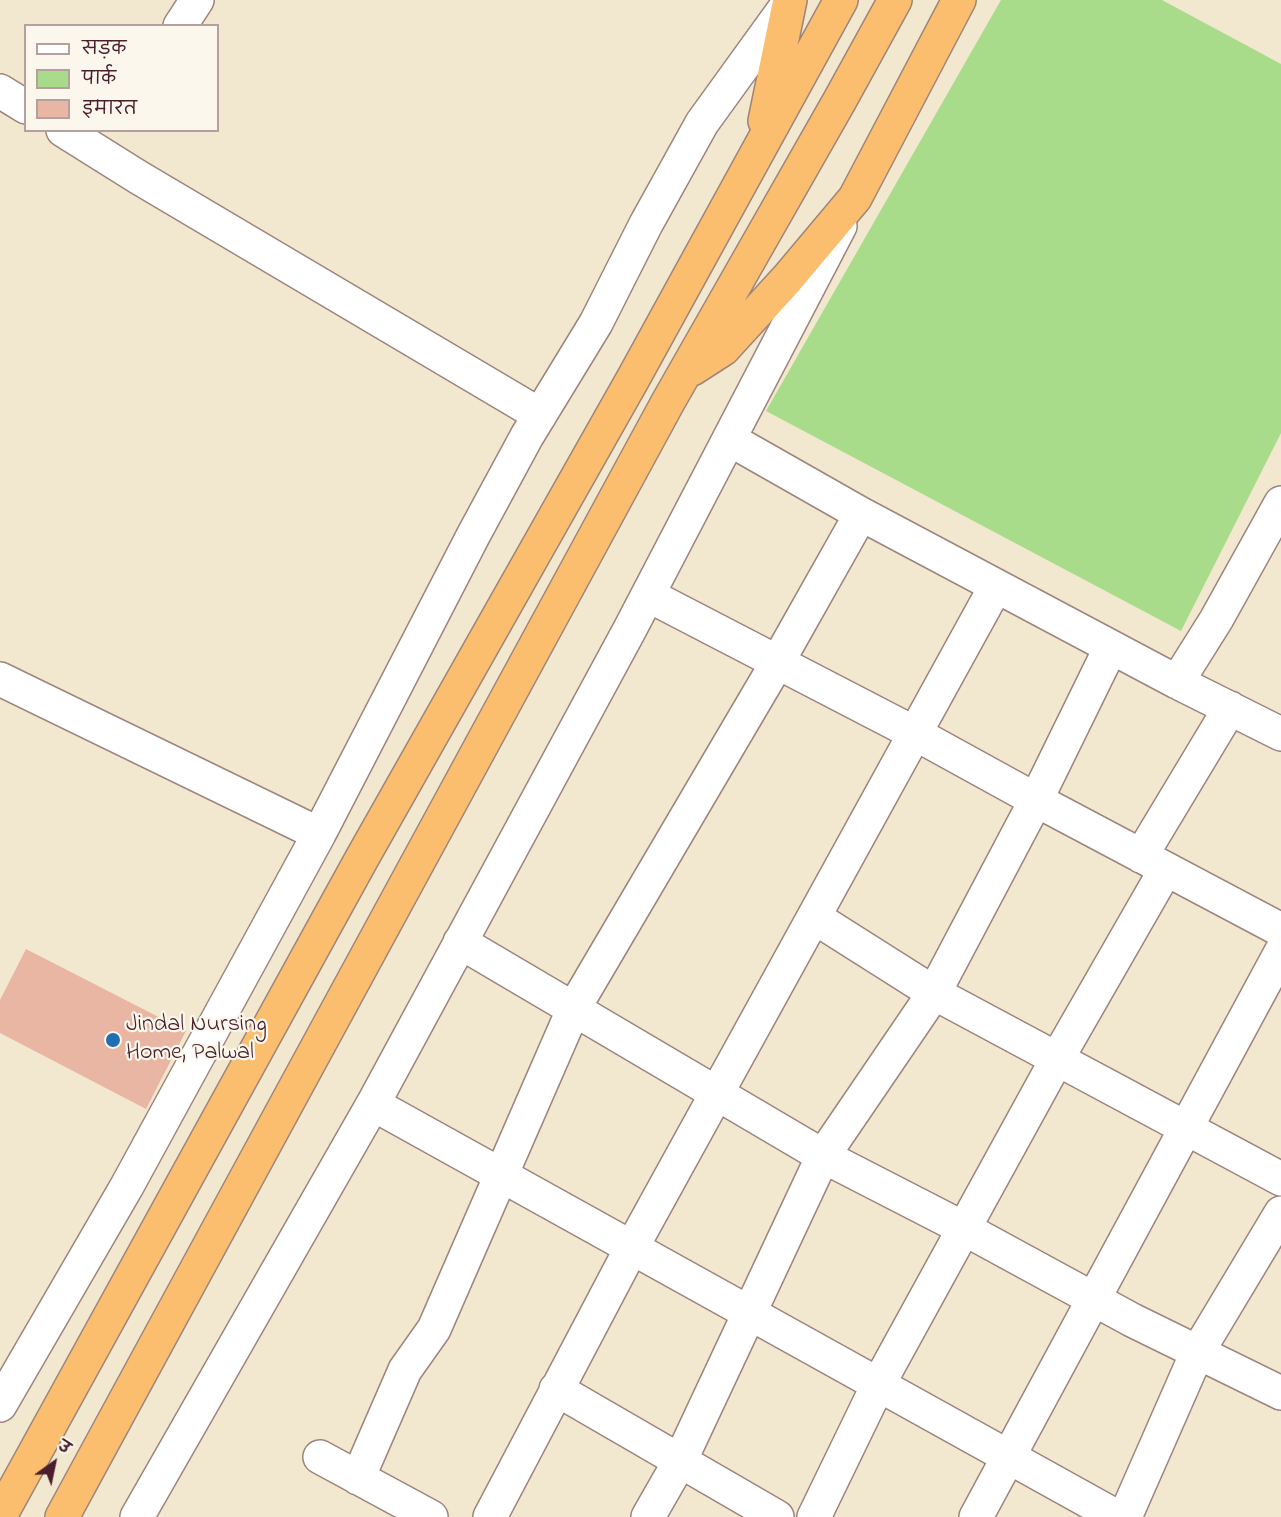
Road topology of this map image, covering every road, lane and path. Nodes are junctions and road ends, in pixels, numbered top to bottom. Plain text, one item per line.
1 (197, 0) edge
2 (841, 0) edge
3 (895, 0) edge
4 (959, 0) edge
5 (789, 2) edge
6 (181, 24) edge
7 (0, 91) edge
8 (24, 106) edge
9 (70, 132) edge
10 (106, 142) edge
11 (758, 152) junction
12 (855, 198) junction
13 (685, 373) junction
14 (540, 415) junction
15 (729, 439) junction
16 (1281, 503) edge
17 (861, 514) junction
18 (996, 586) junction
19 (648, 595) junction
20 (1112, 647) junction
21 (777, 663) junction
22 (0, 679) edge
23 (1177, 682) junction
24 (1230, 708) junction
25 (915, 734) junction
26 (1281, 734) edge
27 (1036, 800) junction
28 (319, 834) junction
29 (1153, 863) junction
30 (814, 917) junction
31 (1280, 933) edge
32 (460, 942) junction
33 (934, 993) junction
34 (574, 1008) junction
35 (1057, 1059) junction
36 (717, 1092) junction
37 (373, 1104) junction
38 (1187, 1129) junction
39 (824, 1156) junction
40 (502, 1176) junction
41 (1281, 1179) edge
42 (1281, 1214) edge
43 (963, 1228) junction
44 (632, 1249) junction
45 (1093, 1299) junction
46 (750, 1314) junction
47 (1197, 1353) junction
48 (878, 1385) junction
49 (556, 1389) junction
50 (1281, 1393) edge
51 (0, 1405) edge
52 (1008, 1456) junction
53 (320, 1457) dead end
54 (680, 1461) junction
55 (358, 1478) junction
56 (0, 1516) edge
57 (62, 1517) edge
58 (137, 1517) edge
59 (431, 1517) edge
60 (489, 1517) edge
61 (648, 1517) edge
62 (777, 1517) edge
63 (814, 1517) edge
64 (976, 1517) edge
65 (1117, 1517) edge
66 (1125, 1517) edge

1 - 6 street
2 - 11 highway
3 - 13 highway
4 - 12 highway
5 - 11 highway
5 - 14 street
7 - 8 street
9 - 10 street
10 - 14 street
11 - 56 highway
12 - 13 highway
12 - 15 street
13 - 57 highway
14 - 28 street
15 - 17 street
15 - 19 street
16 - 23 street
17 - 18 street
17 - 21 street
18 - 20 street
18 - 25 street
19 - 21 street
19 - 32 street
20 - 23 street
20 - 27 street
21 - 25 street
21 - 34 street
22 - 28 street
23 - 24 street
24 - 26 street
24 - 29 street
25 - 27 street
25 - 30 street
27 - 29 street
27 - 33 street
28 - 51 street
29 - 31 street
29 - 35 street
30 - 33 street
30 - 36 street
31 - 38 street
32 - 34 street
32 - 37 street
33 - 35 street
33 - 39 street
34 - 36 street
34 - 40 street
35 - 38 street
35 - 43 street
36 - 39 street
36 - 44 street
37 - 40 street
37 - 58 street
38 - 41 street
38 - 45 street
39 - 43 street
39 - 46 street
40 - 44 street
40 - 55 street
42 - 47 street
43 - 45 street
43 - 48 street
44 - 46 street
44 - 49 street
45 - 47 street
45 - 52 street
46 - 48 street
46 - 54 street
47 - 50 street
47 - 66 street
48 - 52 street
48 - 63 street
49 - 54 street
49 - 60 street
52 - 64 street
52 - 65 street
53 - 55 street
54 - 61 street
54 - 62 street
55 - 59 street

